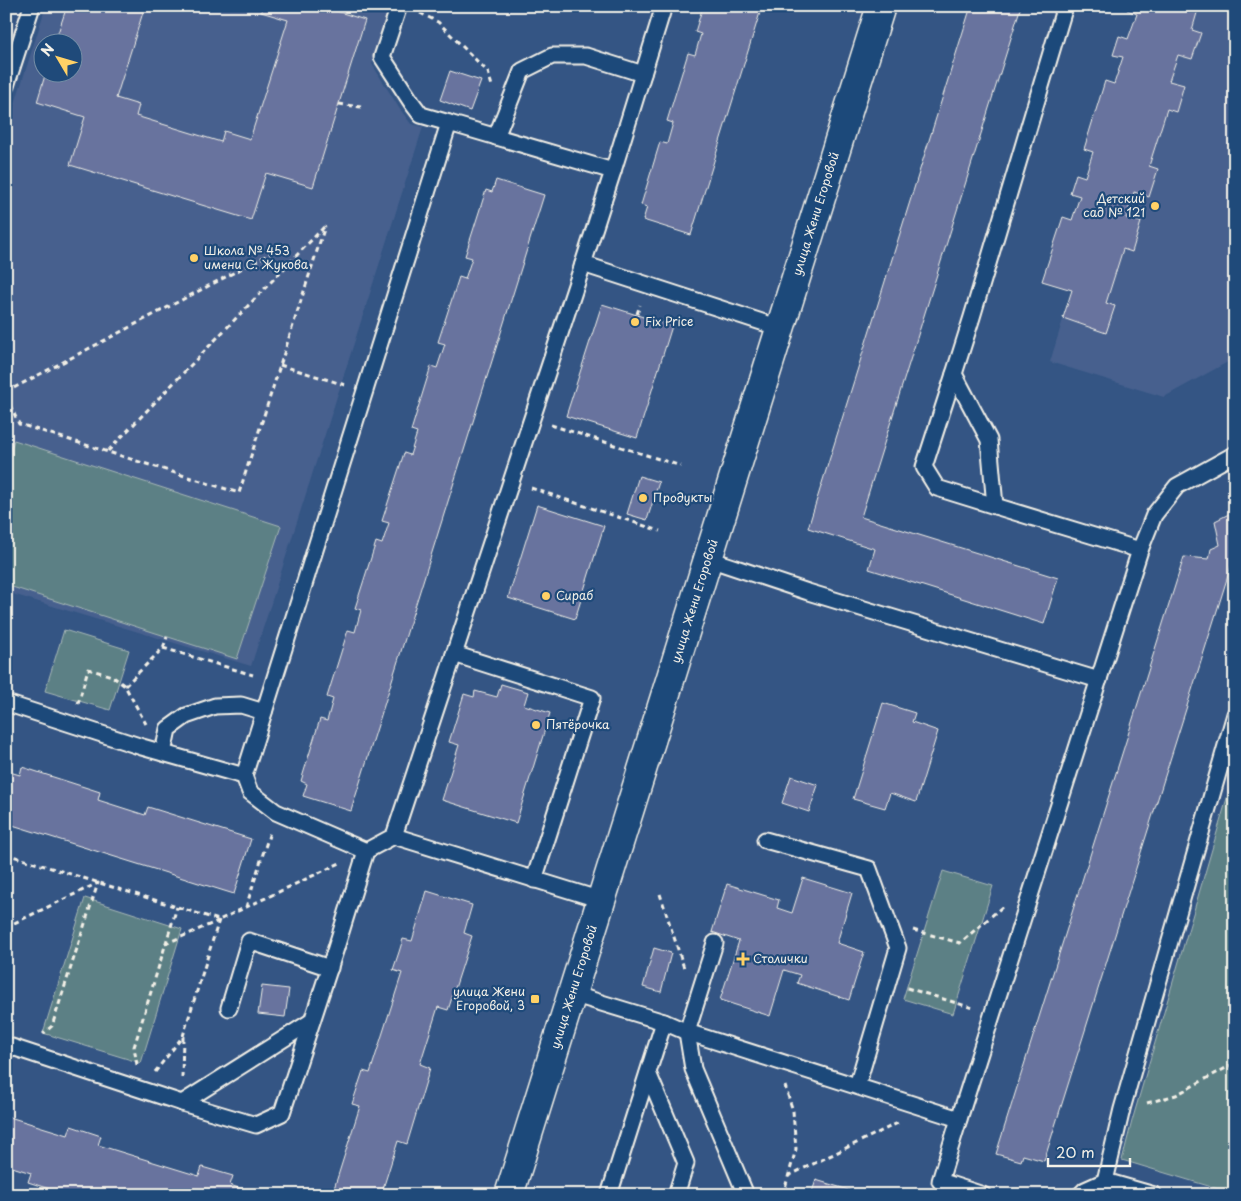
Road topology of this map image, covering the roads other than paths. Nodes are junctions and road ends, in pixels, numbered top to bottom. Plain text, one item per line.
1 (32, 6) edge
2 (399, 6) edge
3 (664, 6) edge
4 (881, 6) edge
5 (1065, 6) edge
6 (643, 74) junction
7 (6, 86) edge
8 (448, 123) junction
9 (496, 137) junction
10 (613, 171) junction
11 (583, 264) junction
12 (780, 328) junction
13 (954, 374) junction
14 (1235, 454) edge
15 (995, 506) junction
16 (1140, 550) junction
17 (708, 559) junction
18 (454, 654) junction
19 (1099, 680) junction
20 (6, 703) edge
21 (264, 712) junction
22 (1235, 714) edge
23 (163, 753) junction
24 (244, 776) junction
25 (394, 836) junction
26 (765, 840) dead end
27 (366, 851) junction
28 (534, 880) junction
29 (601, 900) junction
30 (715, 944) dead end
31 (330, 968) junction
32 (572, 994) junction
33 (229, 1008) dead end
34 (312, 1021) junction
35 (664, 1022) junction
36 (687, 1032) junction
37 (6, 1045) edge
38 (648, 1073) junction
39 (857, 1086) junction
40 (182, 1104) junction
41 (959, 1119) junction
42 (1105, 1181) junction
43 (980, 1194) edge
44 (509, 1195) edge
45 (610, 1195) edge
46 (676, 1195) edge
47 (746, 1195) edge
48 (1080, 1195) edge
49 (1154, 1195) edge

1 - 7 lane
2 - 8 lane
3 - 6 lane
4 - 12 street, улица Жени Егоровой
5 - 13 lane
6 - 9 lane
6 - 10 lane
8 - 9 lane
8 - 21 lane
9 - 10 lane
10 - 11 lane
11 - 12 lane
11 - 18 lane
12 - 17 street, улица Жени Егоровой
13 - 15 lane
13 - 15 lane
14 - 16 lane
15 - 16 lane
16 - 19 lane
17 - 19 lane
17 - 29 street, улица Жени Егоровой
18 - 25 lane
18 - 28 lane
19 - 41 lane
20 - 23 lane
21 - 23 lane
21 - 24 lane
22 - 42 lane
23 - 24 lane
24 - 27 lane
25 - 27 lane
25 - 28 lane
26 - 39 lane
27 - 31 lane
28 - 29 lane
29 - 32 street, улица Жени Егоровой
30 - 36 lane
31 - 33 lane
31 - 34 lane
32 - 35 lane
32 - 44 street, улица Жени Егоровой
34 - 40 lane
34 - 40 lane
35 - 36 lane
35 - 38 lane
36 - 39 lane
36 - 47 lane
37 - 40 lane
38 - 45 lane
38 - 46 lane
39 - 41 lane
41 - 43 lane
42 - 48 lane
42 - 49 lane

